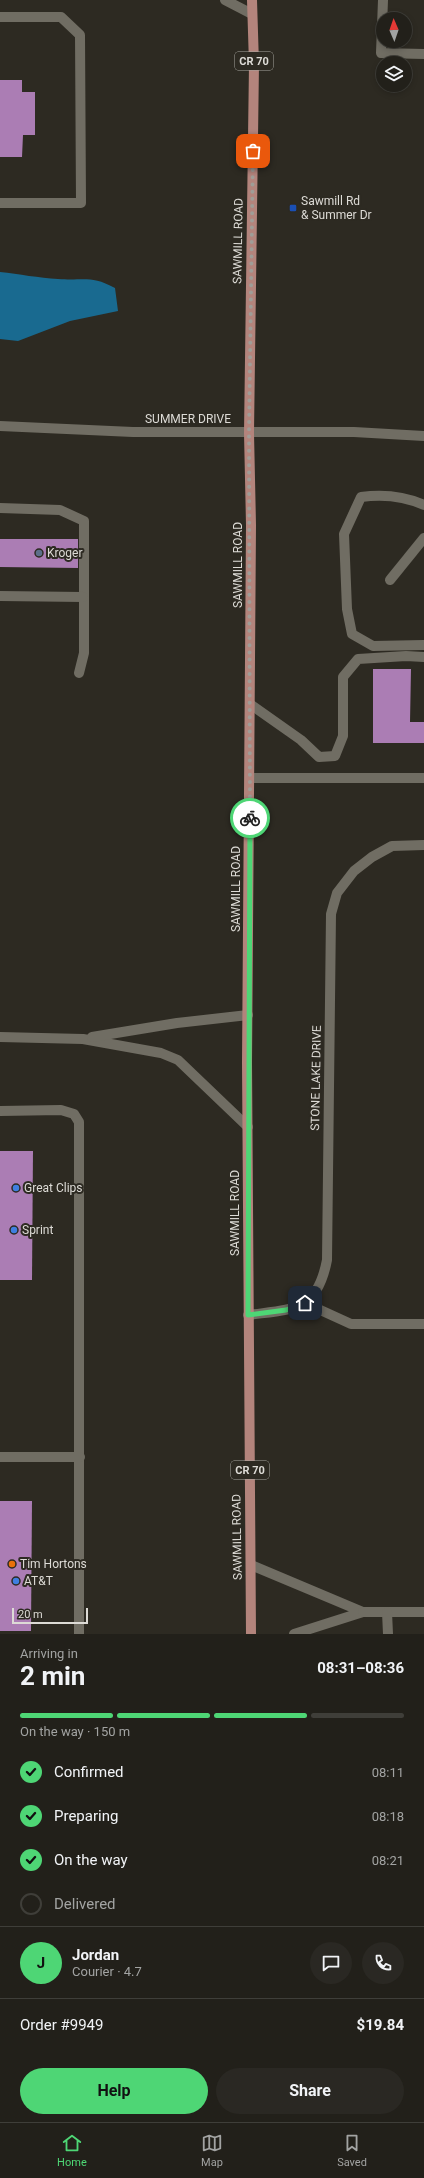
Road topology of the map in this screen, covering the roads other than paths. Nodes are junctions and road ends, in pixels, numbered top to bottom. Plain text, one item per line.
1 (225, 0) edge
2 (252, 0) edge
3 (383, 0) edge
4 (252, 14) junction
5 (0, 17) edge
6 (424, 54) edge
7 (0, 203) edge
8 (0, 426) edge
9 (424, 430) edge
10 (249, 433) junction
11 (419, 436) edge
12 (424, 505) edge
13 (0, 508) edge
14 (424, 538) edge
15 (390, 580) dead end
16 (0, 596) edge
17 (83, 597) junction
18 (424, 645) edge
19 (424, 658) edge
20 (79, 673) dead end
21 (250, 704) junction
22 (250, 778) junction
23 (424, 778) edge
24 (424, 845) edge
25 (248, 1015) junction
26 (0, 1038) edge
27 (83, 1039) junction
28 (0, 1110) edge
29 (248, 1127) junction
30 (305, 1303) junction
31 (248, 1315) junction
32 (424, 1324) edge
33 (0, 1457) edge
34 (80, 1457) junction
35 (251, 1565) junction
36 (363, 1612) junction
37 (388, 1612) junction
38 (424, 1612) edge
39 (79, 1634) edge
40 (251, 1634) edge
41 (294, 1634) edge
42 (388, 1634) edge

1 - 4 street
2 - 4 main road, SAWMILL ROAD / CR 70
3 - 6 street
4 - 10 main road, SAWMILL ROAD / CR 70
5 - 7 street
8 - 10 street, SUMMER DRIVE
9 - 11 street
10 - 11 street, SUMMER DRIVE
10 - 21 main road, SAWMILL ROAD / CR 70
12 - 18 street
13 - 17 street
14 - 15 street
16 - 17 street
17 - 20 street
19 - 21 street
21 - 22 main road, SAWMILL ROAD / CR 70
22 - 23 street
22 - 25 main road, SAWMILL ROAD / CR 70
24 - 30 street, STONE LAKE DRIVE
25 - 27 street
25 - 29 main road, SAWMILL ROAD / CR 70
26 - 27 street
27 - 29 street
28 - 34 street
29 - 31 main road, SAWMILL ROAD / CR 70
30 - 31 street
30 - 32 street
31 - 35 main road, SAWMILL ROAD / CR 70
33 - 34 street
34 - 39 street
35 - 36 street
35 - 40 main road, SAWMILL ROAD / CR 70
36 - 37 street
36 - 41 street
37 - 38 street
37 - 42 street

